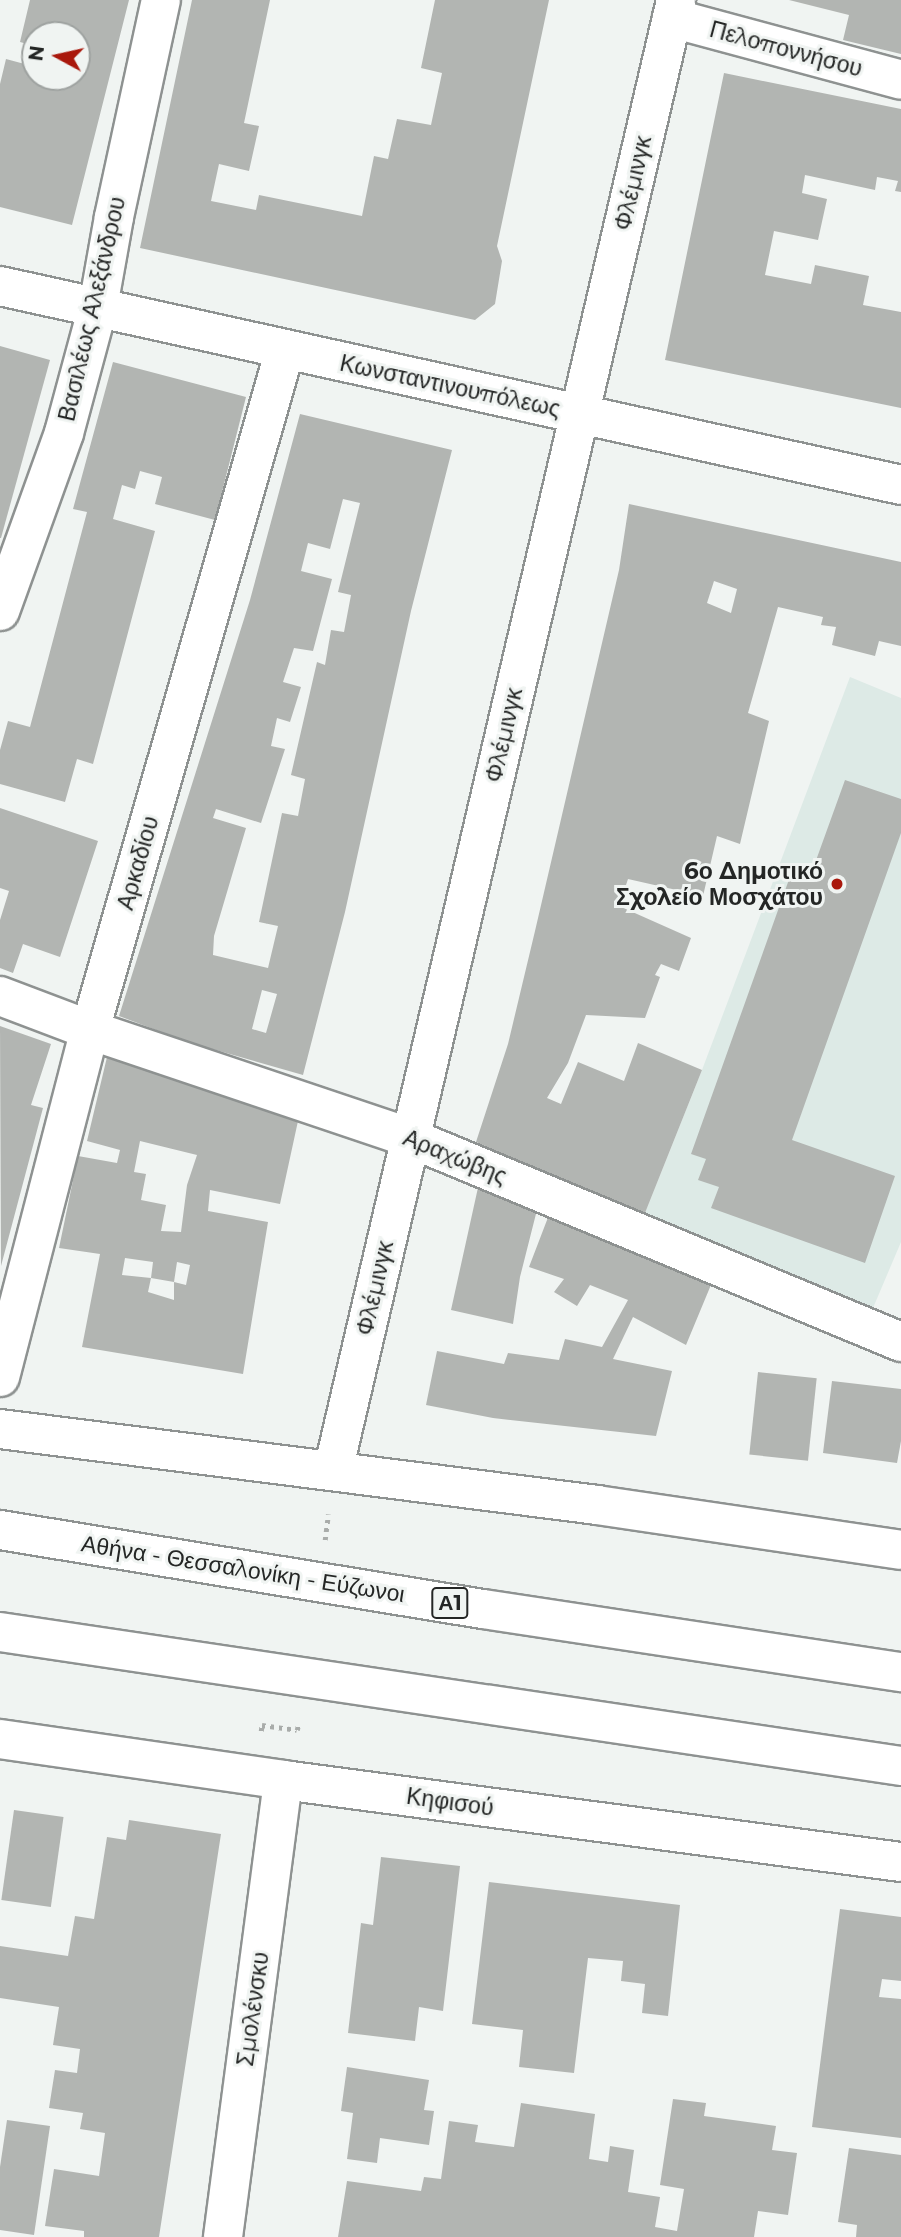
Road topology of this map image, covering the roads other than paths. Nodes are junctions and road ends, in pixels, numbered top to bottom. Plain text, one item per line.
1 (161, 0) edge
2 (674, 9) edge
3 (901, 80) edge
4 (0, 286) edge
5 (98, 307) junction
6 (285, 350) junction
7 (579, 415) junction
8 (901, 485) edge
9 (0, 611) edge
10 (0, 996) edge
11 (90, 1030) junction
12 (410, 1138) junction
13 (901, 1342) edge
14 (0, 1377) edge
15 (0, 1429) edge
16 (333, 1471) junction
17 (0, 1530) edge
18 (901, 1550) edge
19 (0, 1632) edge
20 (901, 1672) edge
21 (0, 1738) edge
22 (901, 1766) edge
23 (283, 1780) junction
24 (901, 1862) edge
25 (223, 2237) edge

1 - 5 main road, Βασιλέως Αλεξάνδρου
2 - 3 main road, Πελοποννήσου
2 - 7 main road, Φλέμινγκ
4 - 5 main road, Κωνσταντινουπόλεως
5 - 6 main road, Κωνσταντινουπόλεως
5 - 9 main road, Βασιλέως Αλεξάνδρου
6 - 7 main road, Κωνσταντινουπόλεως
6 - 11 main road, Αρκαδίου
7 - 8 main road, Κωνσταντινουπόλεως
7 - 12 main road, Φλέμινγκ
10 - 11 main road, Αραχώβης
11 - 12 main road, Αραχώβης
11 - 14 main road, Αρκαδίου
12 - 13 main road, Αραχώβης
12 - 16 main road, Φλέμινγκ
15 - 16 main road
16 - 18 main road
17 - 20 main road, Αθήνα - Θεσσαλονίκη - Εύζωνοι / Α1, bridge
19 - 22 main road, bridge
21 - 23 main road, Κηφισού
23 - 24 main road, Κηφισού
23 - 25 main road, Σμολένσκυ

